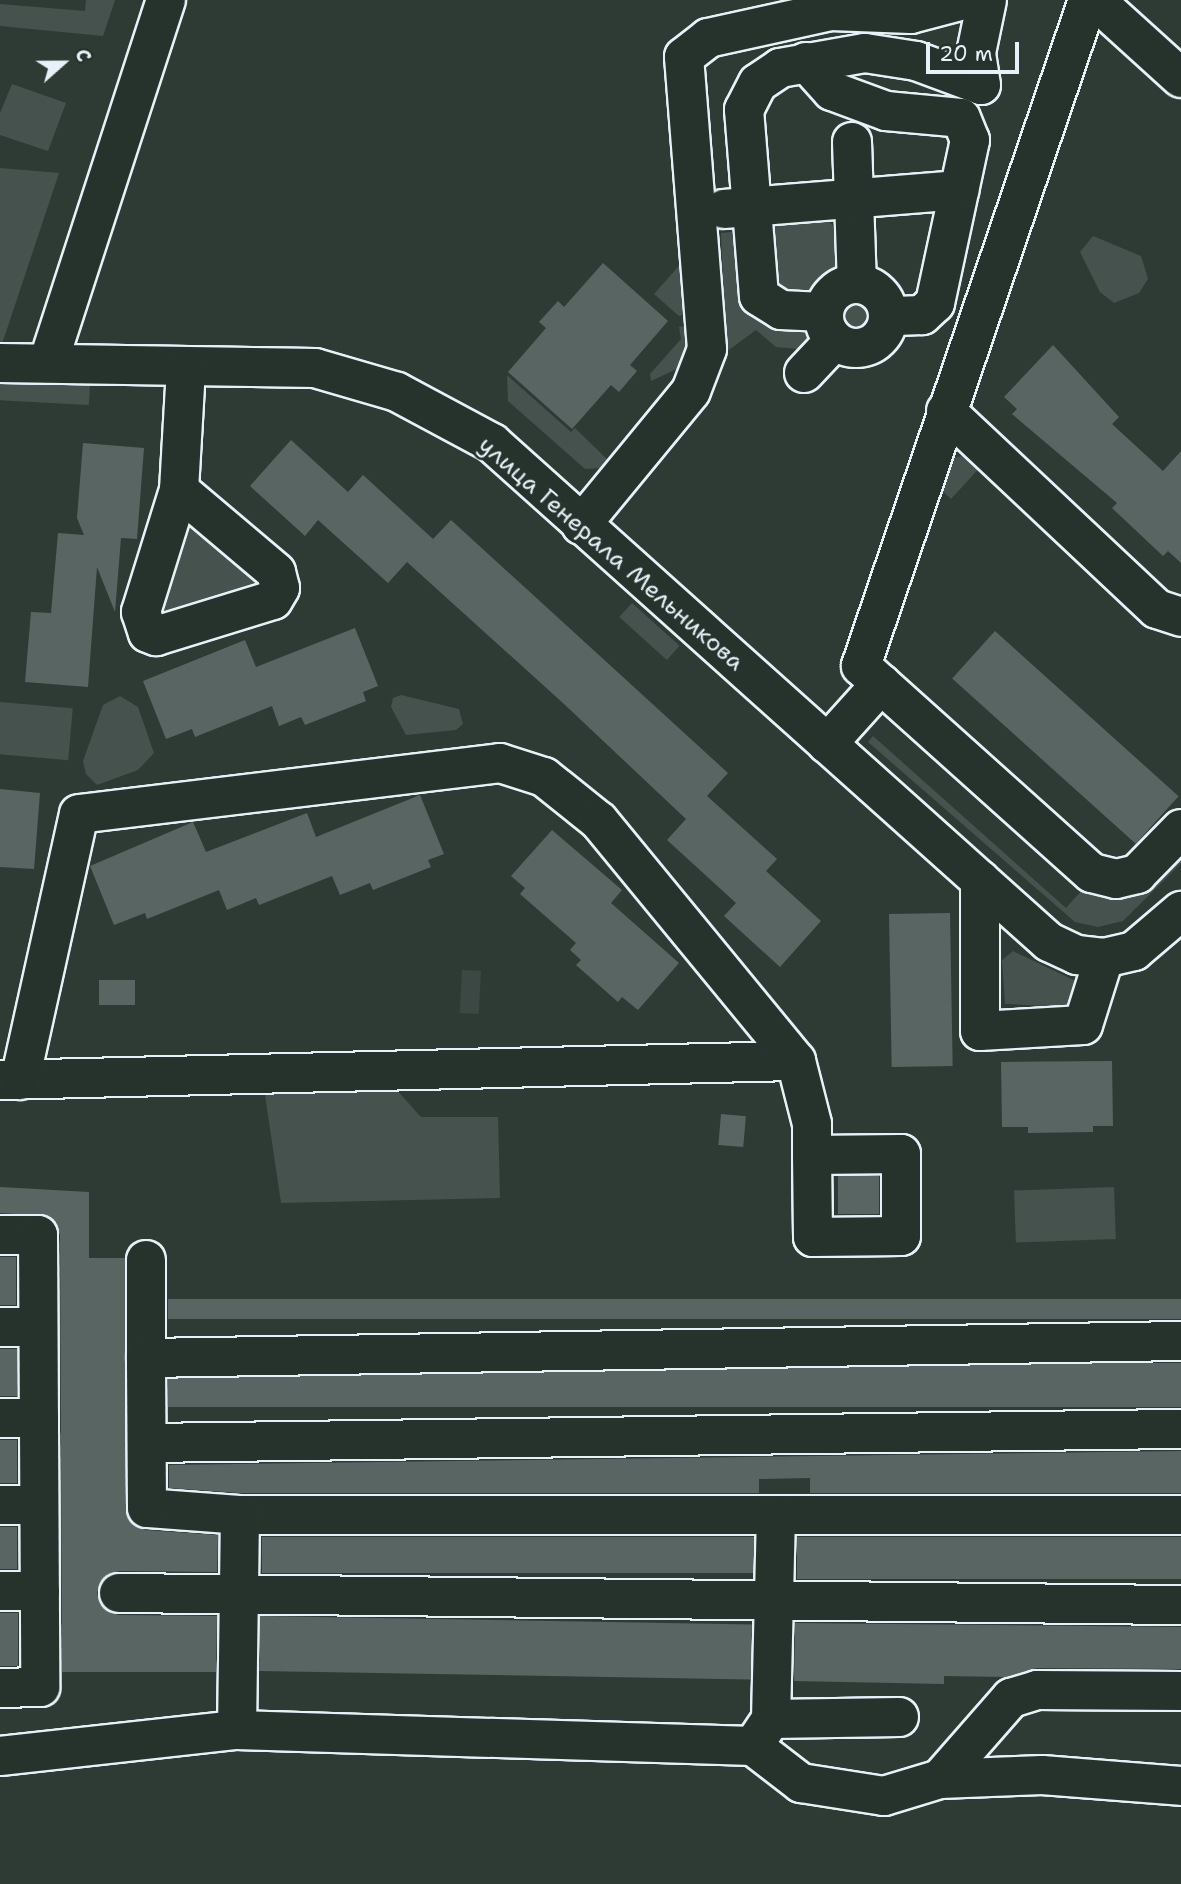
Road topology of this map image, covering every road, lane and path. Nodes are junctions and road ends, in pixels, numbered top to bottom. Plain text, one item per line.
1 (166, 0) edge
2 (964, 0) edge
3 (987, 0) edge
4 (1087, 0) edge
5 (1095, 0) edge
6 (806, 62) junction
7 (1181, 78) edge
8 (852, 142) dead end
9 (959, 190) junction
10 (854, 198) junction
11 (750, 207) junction
12 (699, 210) junction
13 (857, 283) junction
14 (889, 316) junction
15 (829, 326) junction
16 (0, 363) edge
17 (48, 363) junction
18 (186, 367) junction
19 (804, 373) dead end
20 (946, 411) junction
21 (179, 490) dead end
22 (581, 525) junction
23 (1181, 617) edge
24 (881, 684) junction
25 (827, 744) junction
26 (1181, 829) edge
27 (980, 880) junction
28 (1181, 911) edge
29 (1104, 958) junction
30 (796, 1061) junction
31 (10, 1080) edge
32 (812, 1155) dead end
33 (0, 1235) edge
34 (146, 1260) dead end
35 (0, 1327) edge
36 (38, 1327) junction
37 (1181, 1341) edge
38 (146, 1358) junction
39 (0, 1418) edge
40 (39, 1418) junction
41 (1181, 1429) edge
42 (147, 1443) junction
43 (0, 1505) edge
44 (39, 1505) junction
45 (240, 1515) junction
46 (1181, 1515) edge
47 (776, 1516) junction
48 (0, 1591) edge
49 (40, 1591) junction
50 (119, 1593) dead end
51 (242, 1593) junction
52 (773, 1603) junction
53 (1181, 1605) edge
54 (0, 1688) edge
55 (1181, 1691) edge
56 (898, 1717) dead end
57 (237, 1730) junction
58 (762, 1733) junction
59 (0, 1756) edge
60 (940, 1779) junction
61 (1181, 1786) edge

1 - 17 street
2 - 12 street
3 - 6 street
4 - 20 street
5 - 7 street
6 - 9 street
6 - 11 street
8 - 10 street
9 - 10 street
9 - 14 street
10 - 11 street
10 - 13 street
11 - 12 street
11 - 15 street
12 - 22 street
13 - 14 street
13 - 15 street
14 - 15 street
15 - 19 street
16 - 17 street, улица Генерала Мельникова
17 - 18 street, улица Генерала Мельникова
18 - 21 street
18 - 22 street, улица Генерала Мельникова
20 - 23 street
20 - 24 street
22 - 25 street, улица Генерала Мельникова
24 - 25 street
24 - 26 street
25 - 27 street, улица Генерала Мельникова
27 - 29 street, улица Генерала Мельникова
27 - 29 street
28 - 29 street
30 - 31 street
30 - 31 street
30 - 32 street
33 - 36 street
34 - 38 street
35 - 36 street
36 - 40 street
37 - 38 street
38 - 42 street
39 - 40 street
40 - 44 street
41 - 42 street
42 - 45 street
43 - 44 street
44 - 49 street
45 - 47 street
45 - 51 street
46 - 47 street
47 - 52 street
48 - 49 street
49 - 54 street
50 - 51 street
51 - 52 street
51 - 57 street
52 - 53 street
52 - 58 street
55 - 60 street
56 - 58 street
57 - 58 street
57 - 59 street
58 - 60 street
60 - 61 street

